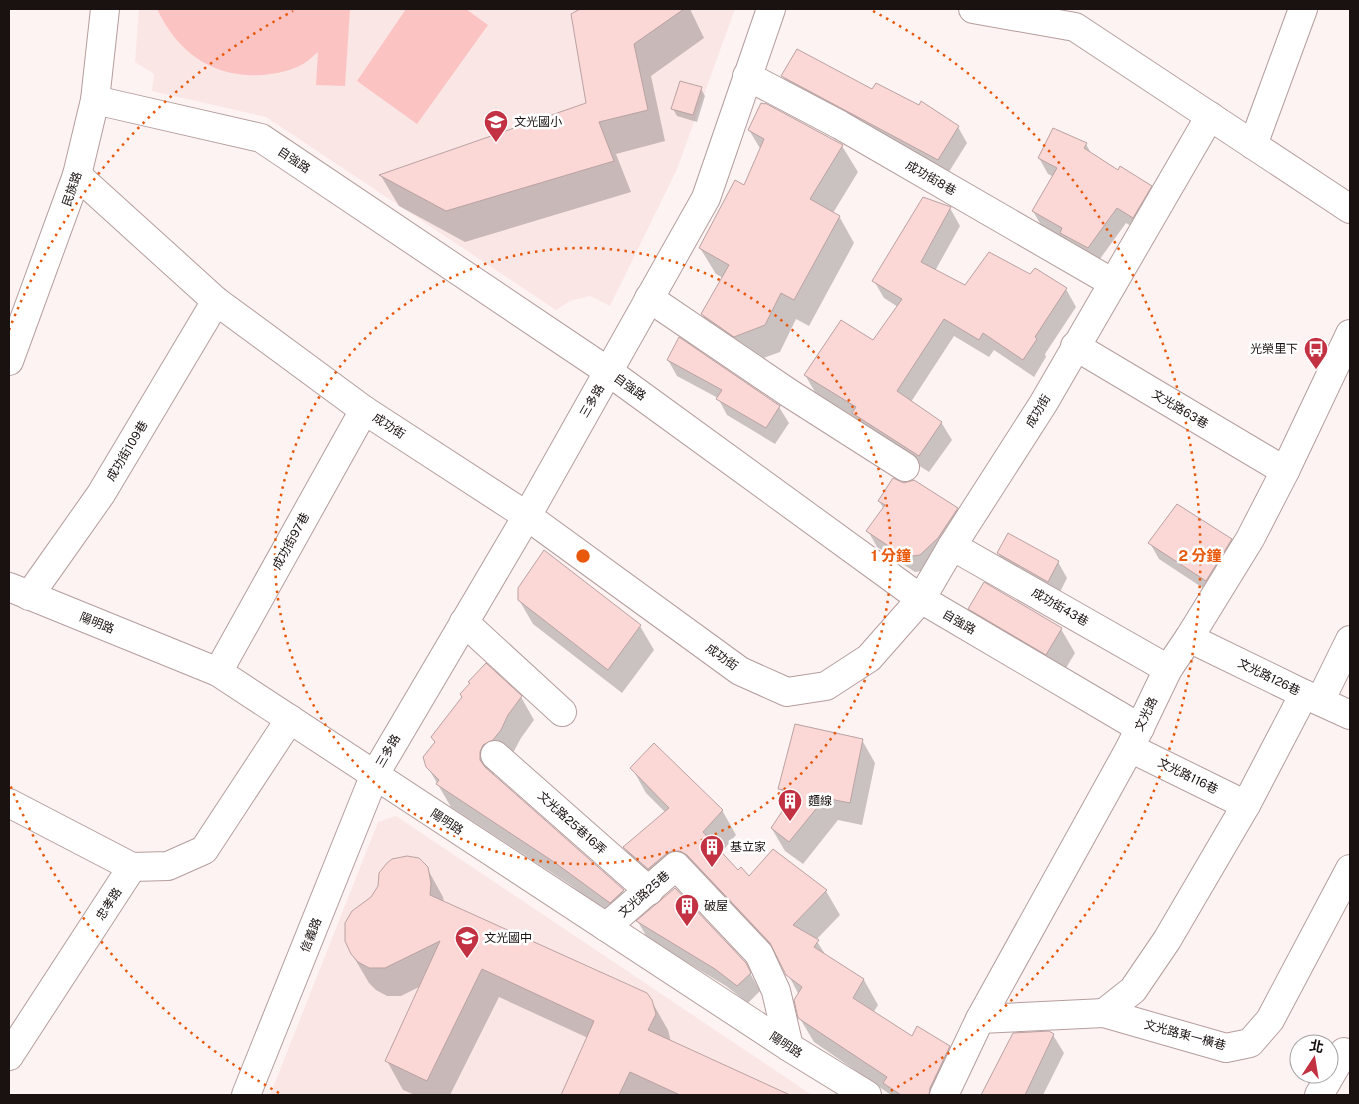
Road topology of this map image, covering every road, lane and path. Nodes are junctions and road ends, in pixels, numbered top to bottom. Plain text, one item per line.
1 (105, 9) edge
2 (771, 9) edge
3 (973, 9) edge
4 (1303, 9) edge
5 (1022, 13) edge
6 (748, 76) junction
7 (95, 100) junction
8 (1210, 116) junction
9 (1254, 145) junction
10 (77, 175) junction
11 (1350, 209) edge
12 (1113, 283) junction
13 (649, 298) junction
14 (216, 301) junction
15 (1349, 340) edge
16 (1075, 346) junction
17 (9, 361) edge
18 (609, 372) junction
19 (364, 410) junction
20 (905, 467) dead end
21 (1285, 471) junction
22 (527, 516) junction
23 (952, 546) junction
24 (19, 591) edge
25 (921, 599) junction
26 (464, 622) junction
27 (1189, 638) junction
28 (1350, 640) edge
29 (1168, 669) junction
30 (218, 672) junction
31 (1312, 698) junction
32 (562, 712) dead end
33 (1350, 715) edge
34 (290, 719) junction
35 (1135, 738) junction
36 (495, 755) dead end
37 (374, 774) junction
38 (9, 803) edge
39 (1246, 805) junction
40 (132, 867) junction
41 (1350, 869) edge
42 (649, 891) junction
43 (606, 926) junction
44 (1104, 1013) junction
45 (980, 1019) junction
46 (788, 1047) junction
47 (1347, 1053) edge
48 (9, 1056) edge
49 (246, 1095) edge
50 (867, 1095) edge
51 (944, 1095) edge
52 (1319, 1095) edge

1 - 7 street, 民族路
2 - 6 street, 三多路
3 - 5 street
4 - 9 street
5 - 8 street
6 - 12 street, 成功街8巷
6 - 13 street, 三多路
7 - 10 street, 民族路
7 - 18 street, 自強路
8 - 9 street
8 - 12 street, 成功街
9 - 11 street
10 - 14 street, 成功街
10 - 17 street, 民族路
12 - 16 street, 成功街
13 - 18 street, 三多路
13 - 20 street
14 - 19 street, 成功街
14 - 24 street, 成功街109巷
15 - 21 street, 文光路
16 - 21 street, 文光路63巷
16 - 23 street, 成功街
18 - 22 street, 三多路
18 - 25 street, 自強路
19 - 22 street, 成功街
19 - 30 street, 成功街97巷
21 - 27 street, 文光路
22 - 25 street, 成功街
22 - 26 street, 三多路
23 - 25 street, 成功街
23 - 29 street, 成功街43巷
24 - 30 street, 陽明路
25 - 35 street, 自強路
26 - 32 street
26 - 37 street, 三多路
27 - 29 street, 文光路
27 - 31 street, 文光路126巷
28 - 31 street
29 - 35 street, 文光路
30 - 34 street, 陽明路
31 - 33 street, 文光路126巷
31 - 39 street
34 - 37 street, 陽明路
34 - 40 street
35 - 39 street, 文光路116巷
35 - 45 street, 文光路
36 - 42 street, 文光路25巷16弄
37 - 43 street, 陽明路
37 - 49 street, 信義路
38 - 40 street
39 - 44 street
40 - 48 street, 忠孝路
41 - 44 street, 文光路東一橫巷
42 - 43 street, 文光路25巷
42 - 46 street, 文光路25巷
43 - 46 street, 陽明路
44 - 45 street, 文光路東一橫巷
45 - 51 street, 文光路
46 - 50 street, 陽明路
47 - 52 street

